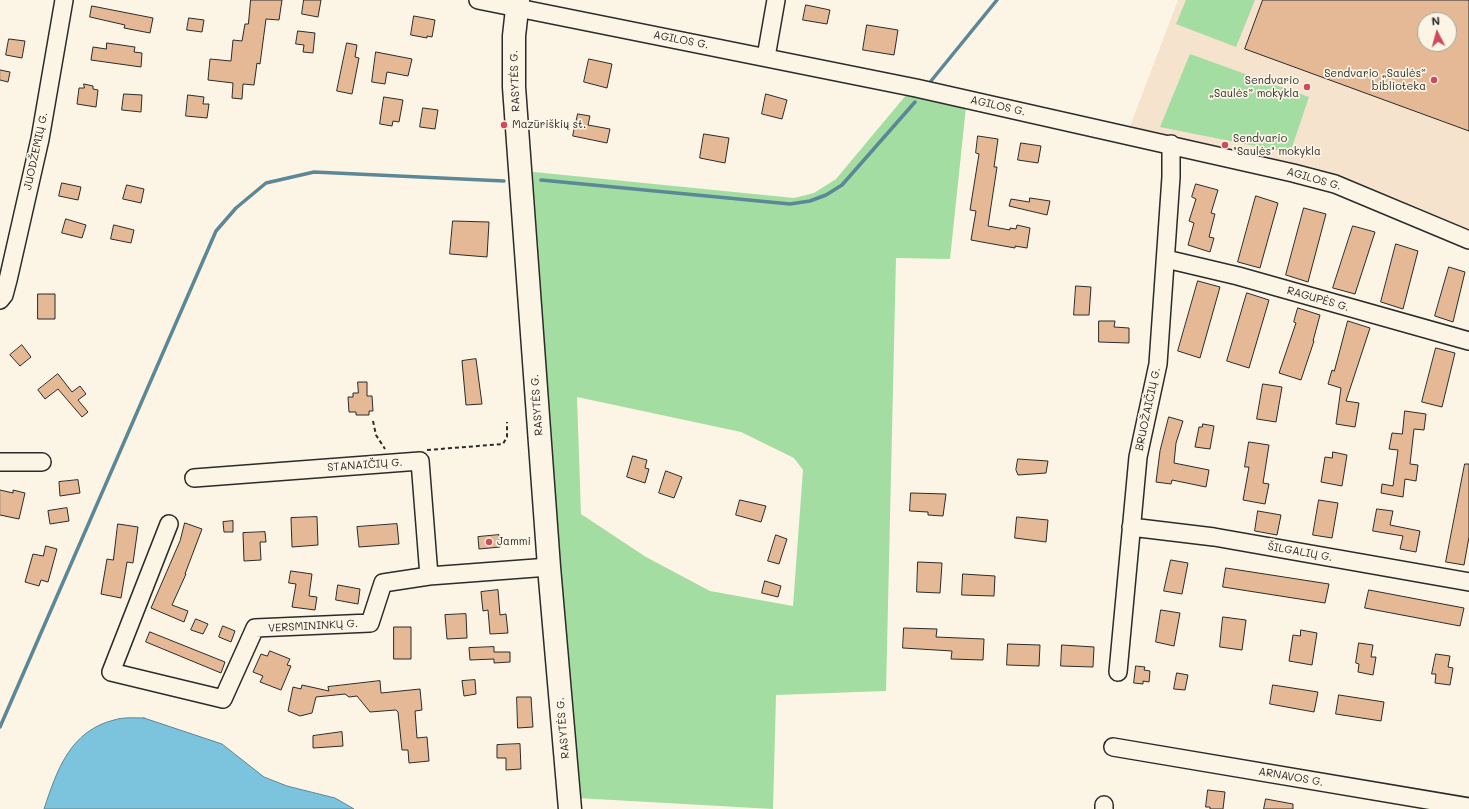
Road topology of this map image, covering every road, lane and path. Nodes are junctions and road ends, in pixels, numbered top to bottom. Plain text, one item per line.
1 (64, 0) edge
2 (478, 0) edge
3 (776, 0) edge
4 (518, 3) edge
5 (766, 58) junction
6 (1171, 144) junction
7 (1469, 240) edge
8 (1166, 259) junction
9 (0, 300) edge
10 (1469, 340) edge
11 (373, 421) dead end
12 (507, 422) dead end
13 (392, 449) dead end
14 (424, 450) dead end
15 (0, 462) edge
16 (42, 462) dead end
17 (194, 478) dead end
18 (169, 524) dead end
19 (1131, 527) junction
20 (549, 567) junction
21 (429, 576) junction
22 (1469, 582) edge
23 (1118, 672) dead end
24 (1113, 747) dead end
25 (1469, 808) edge
26 (570, 809) edge

1 - 9 street, JUODŽEMIŲ G.
2 - 4 street, AGILOS G.
3 - 5 street
4 - 5 street, AGILOS G.
4 - 20 main road, RASYTĖS G.
5 - 6 street, AGILOS G.
6 - 7 street, AGILOS G.
6 - 8 street, BRUOŽAIČIŲ G.
8 - 10 street, RAGUPĖS G.
8 - 19 street, BRUOŽAIČIŲ G.
11 - 13 path
12 - 14 path
15 - 16 street
17 - 21 street, STANAIČIŲ G.
18 - 21 street, VERSMININKŲ G.
19 - 22 street, ŠILGALIŲ G.
19 - 23 street, BRUOŽAIČIŲ G.
20 - 21 street, VERSMININKŲ G.
20 - 26 main road, RASYTĖS G.
24 - 25 street, ARNAVOS G.

